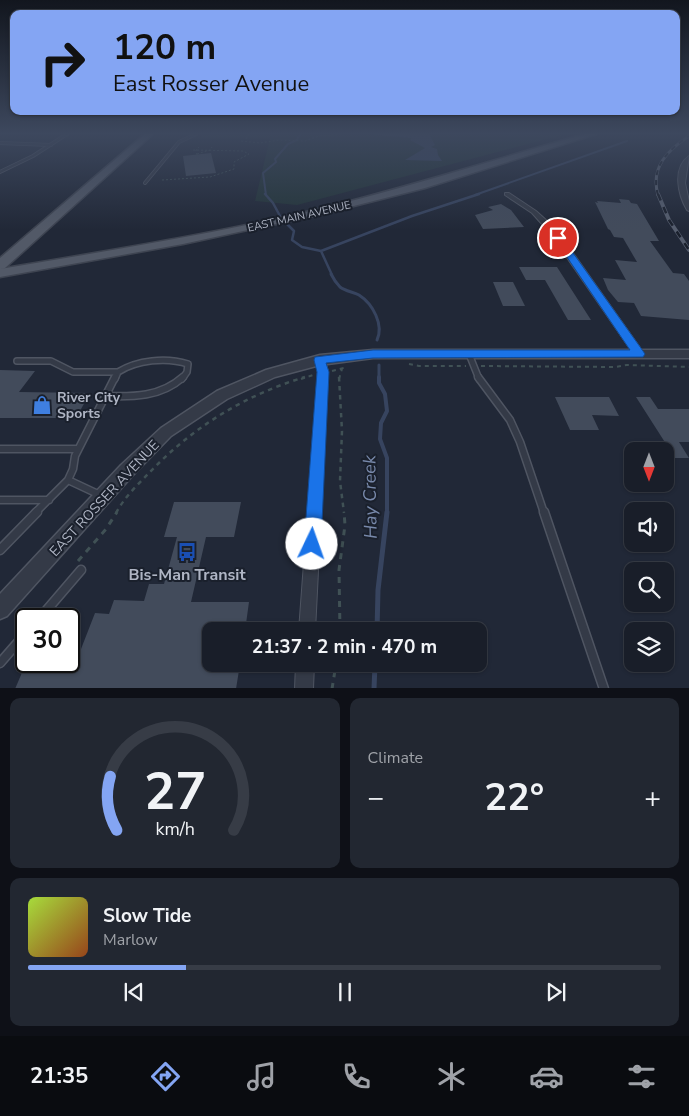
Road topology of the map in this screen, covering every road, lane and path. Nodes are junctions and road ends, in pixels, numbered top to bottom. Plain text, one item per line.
1 (13, 166) edge
2 (112, 166) edge
3 (159, 166) edge
4 (235, 166) edge
5 (489, 166) edge
6 (684, 166) edge
7 (0, 172) edge
8 (162, 180) dead end
9 (145, 183) dead end
10 (507, 194) dead end
11 (689, 209) edge
12 (0, 265) edge
13 (0, 273) edge
14 (639, 354) junction
15 (689, 354) edge
16 (320, 360) junction
17 (470, 360) junction
18 (17, 361) dead end
19 (408, 364) dead end
20 (348, 366) dead end
21 (689, 367) edge
22 (118, 372) junction
23 (303, 377) dead end
24 (106, 396) junction
25 (78, 449) junction
26 (0, 450) edge
27 (68, 480) junction
28 (102, 496) junction
29 (0, 500) edge
30 (49, 500) junction
31 (0, 550) edge
32 (78, 568) joint
33 (47, 608) edge
34 (0, 609) edge
35 (308, 622) edge
36 (340, 622) edge
37 (15, 645) edge
38 (0, 662) edge
39 (305, 672) edge
40 (335, 672) edge
41 (304, 688) edge
42 (332, 688) edge
43 (604, 688) edge

1 - 7 lane
2 - 12 main road
3 - 9 lane
4 - 8 path
5 - 13 main road, EAST MAIN AVENUE
6 - 11 street
10 - 14 street
14 - 15 street, EAST ROSSER AVENUE
14 - 17 street, EAST ROSSER AVENUE
16 - 17 street, EAST ROSSER AVENUE
16 - 28 street, EAST ROSSER AVENUE
16 - 35 street
17 - 19 path
17 - 21 path
17 - 43 lane
18 - 22 lane
20 - 36 path
22 - 24 lane
22 - 24 lane
23 - 32 path
24 - 25 lane
25 - 26 lane
25 - 27 lane
27 - 28 lane
27 - 30 lane
28 - 34 street, EAST ROSSER AVENUE
29 - 30 lane
30 - 31 lane
32 - 33 lane
37 - 38 lane
39 - 41 street
40 - 42 path

